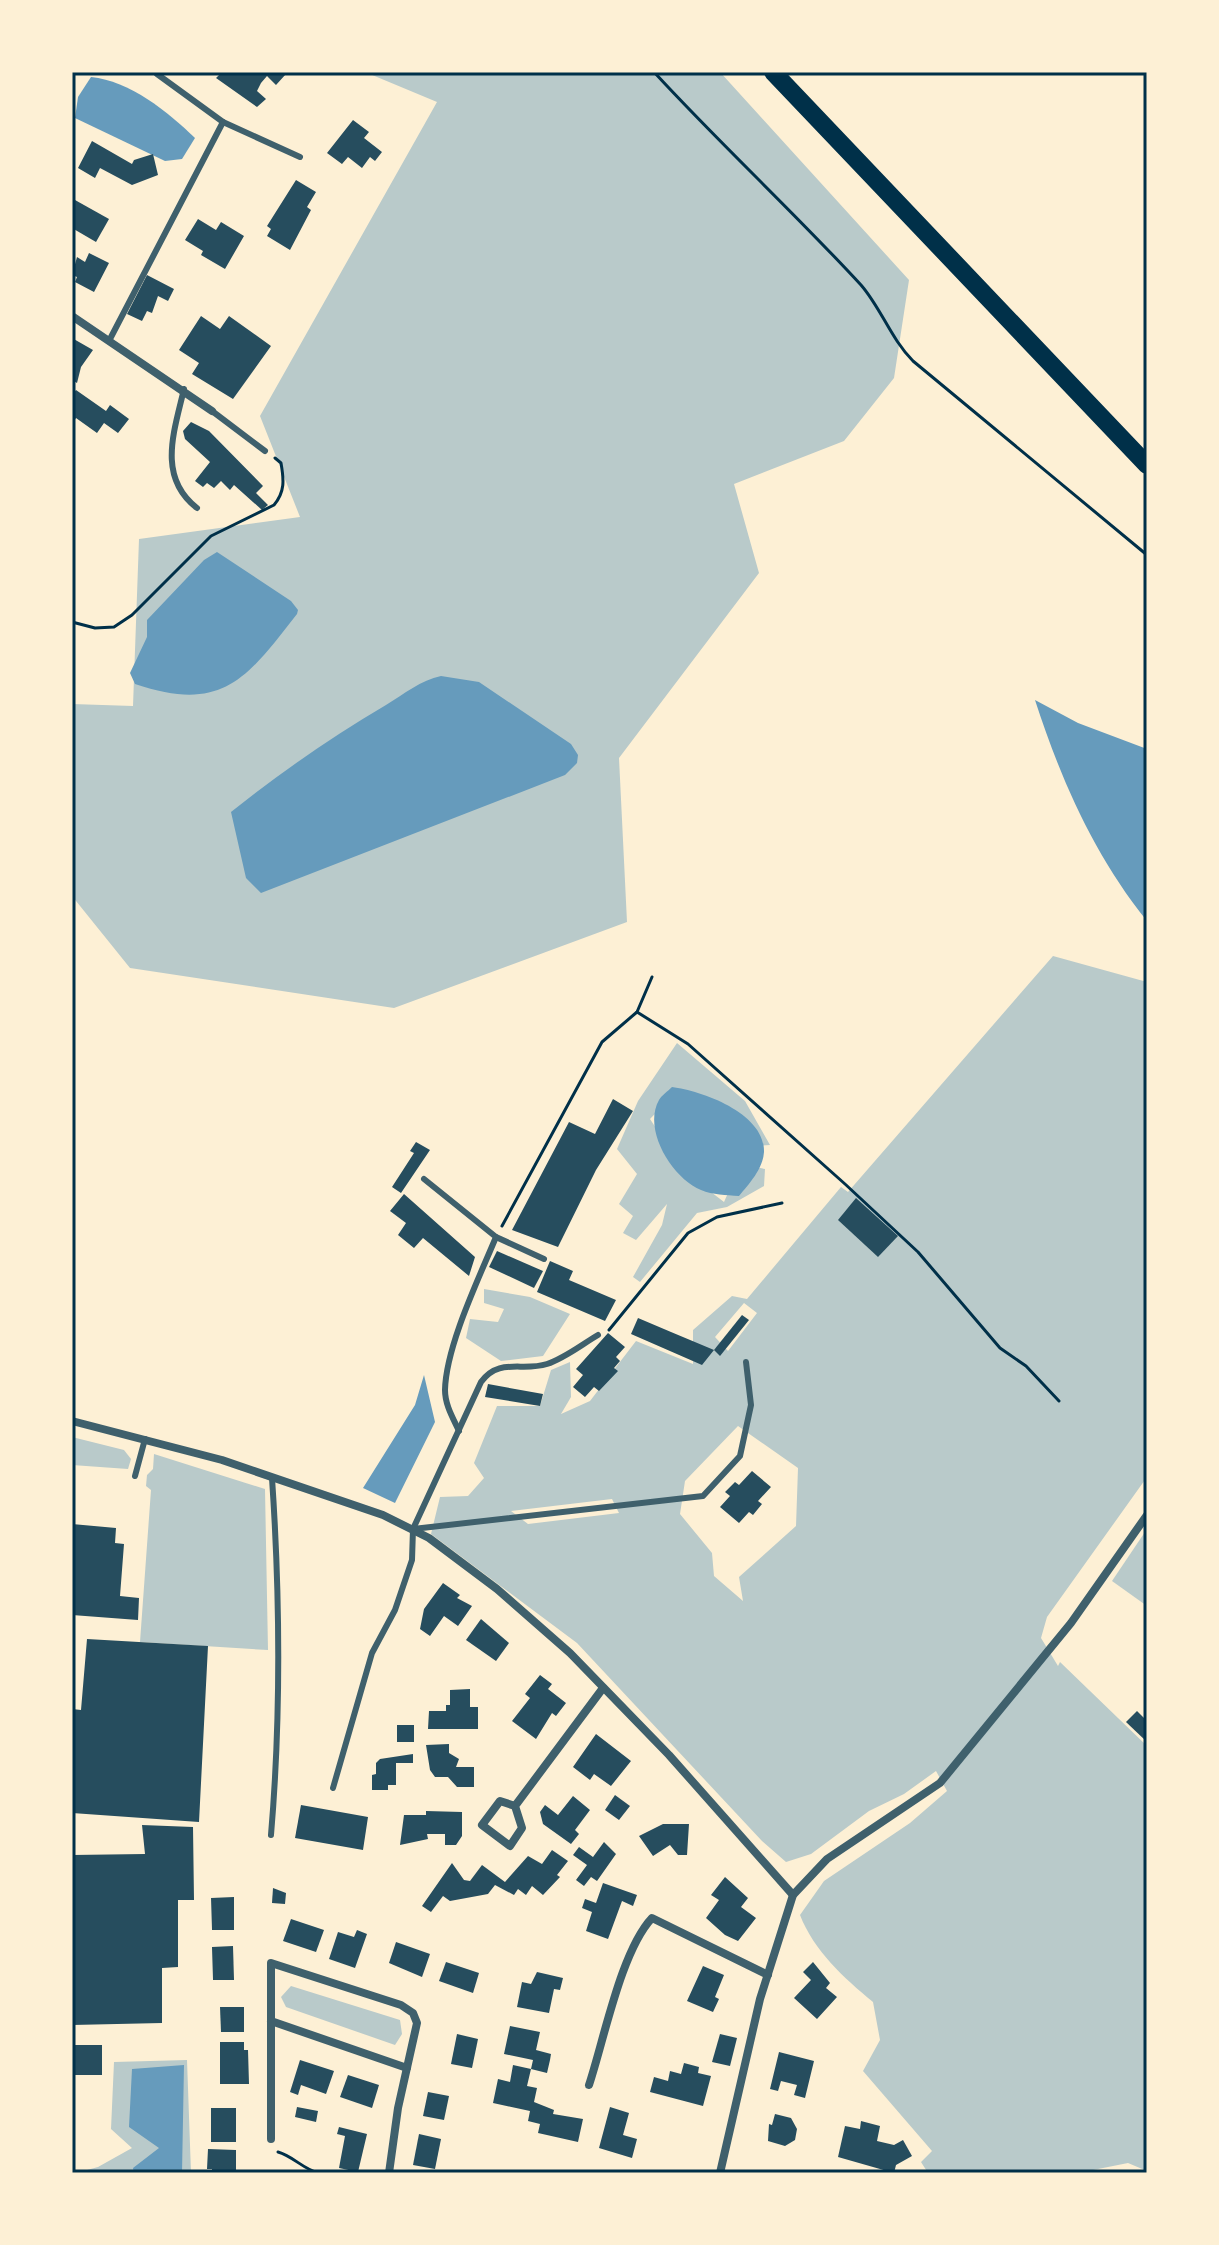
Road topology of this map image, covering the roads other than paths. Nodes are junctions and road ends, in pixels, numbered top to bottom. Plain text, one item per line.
1 (773, 72) edge
2 (157, 74) dead end
3 (223, 122) junction
4 (300, 157) dead end
5 (72, 316) edge
6 (110, 339) junction
7 (184, 389) junction
8 (212, 411) joint
9 (265, 451) road end
10 (1147, 465) edge
11 (197, 508) dead end
12 (424, 1179) dead end
13 (496, 1237) junction
14 (544, 1259) dead end
15 (598, 1335) road end
16 (746, 1362) dead end
17 (72, 1421) edge
18 (459, 1431) junction
19 (145, 1439) junction
20 (135, 1476) dead end
21 (272, 1478) junction
22 (1147, 1515) edge
23 (413, 1529) junction
24 (603, 1688) junction
25 (333, 1788) dead end
26 (515, 1806) junction
27 (271, 1835) dead end
28 (793, 1895) junction
29 (768, 1975) junction
30 (271, 2021) junction
31 (407, 2068) junction
32 (589, 2085) dead end
33 (271, 2139) road end
34 (389, 2173) edge
35 (720, 2173) edge

1 - 10 main road
2 - 3 lane
3 - 4 lane
3 - 6 lane
5 - 6 street
6 - 7 street
7 - 8 street
7 - 11 lane
8 - 9 lane
12 - 13 lane
13 - 14 lane
13 - 18 lane
15 - 18 lane
16 - 23 lane
17 - 19 street
18 - 23 lane
19 - 20 lane
19 - 21 street
21 - 23 street
21 - 27 lane
22 - 28 street
23 - 24 street
23 - 25 lane
24 - 26 street
24 - 28 street
26 - 26 street
28 - 29 street
29 - 32 street
29 - 35 street
30 - 31 street
30 - 31 street
30 - 33 street
31 - 34 street

